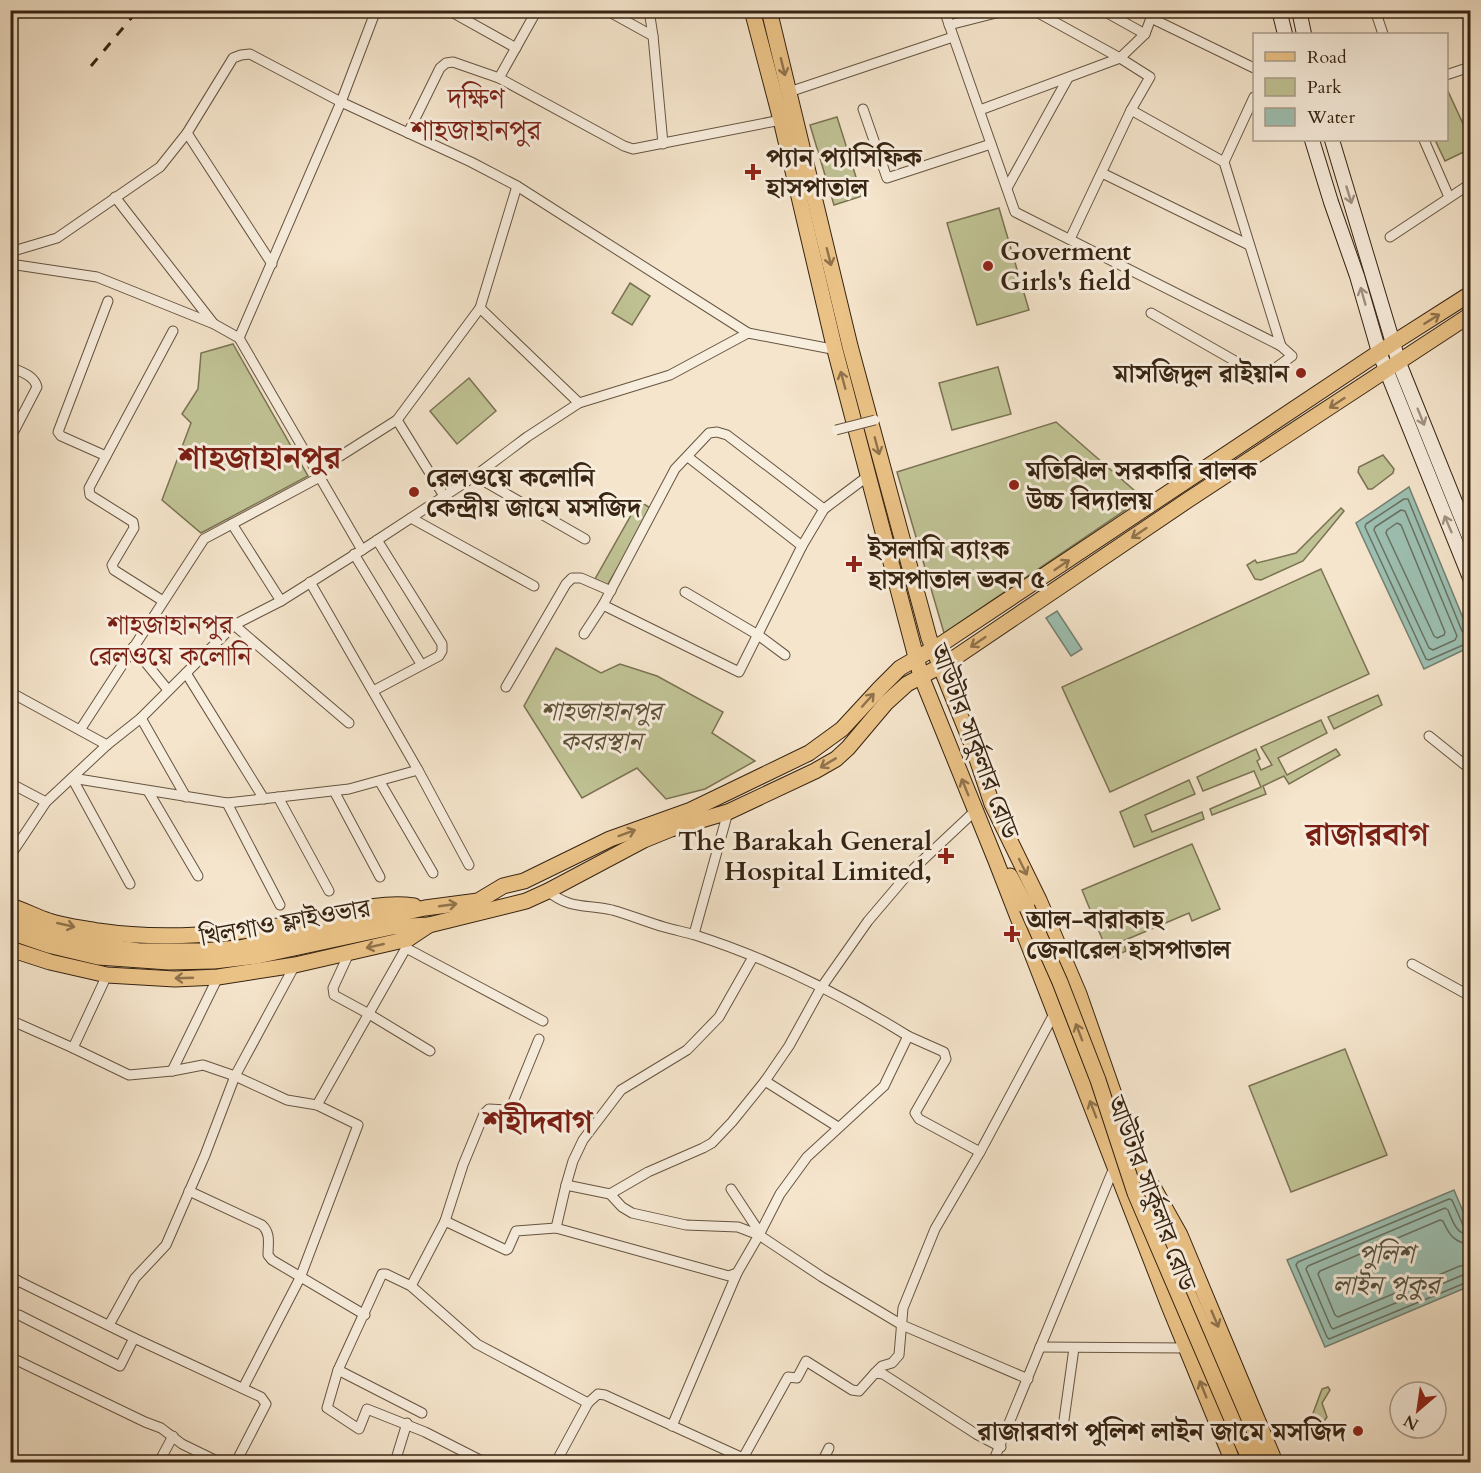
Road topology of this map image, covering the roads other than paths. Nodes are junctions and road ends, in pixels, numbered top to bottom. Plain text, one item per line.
1 (376, 10) edge
2 (448, 10) edge
3 (537, 10) edge
4 (606, 10) edge
5 (649, 10) edge
6 (752, 10) edge
7 (944, 10) edge
8 (1008, 10) edge
9 (1033, 10) edge
10 (1102, 10) edge
11 (1279, 10) edge
12 (1299, 10) edge
13 (1375, 10) edge
14 (1467, 10) edge
15 (771, 11) edge
16 (1152, 14) edge
17 (1470, 22) edge
18 (949, 25) junction
19 (1145, 33) junction
20 (1285, 33) edge
21 (1304, 33) edge
22 (1383, 33) edge
23 (653, 36) junction
24 (954, 37) junction
25 (516, 48) junction
26 (1120, 58) junction
27 (1253, 67) edge
28 (1470, 67) edge
29 (1448, 74) edge
30 (499, 78) junction
31 (1068, 78) junction
32 (789, 92) junction
33 (1253, 99) edge
34 (341, 102) junction
35 (863, 109) dead end
36 (980, 110) junction
37 (1131, 110) junction
38 (781, 120) junction
39 (187, 133) junction
40 (408, 133) junction
41 (1312, 141) edge
42 (1332, 141) edge
43 (1424, 141) edge
44 (663, 144) junction
45 (991, 144) junction
46 (1224, 162) junction
47 (1102, 173) junction
48 (1470, 184) edge
49 (517, 186) junction
50 (1007, 188) junction
51 (116, 197) junction
52 (1449, 197) junction
53 (1390, 237) dead end
54 (1070, 238) junction
55 (1250, 245) junction
56 (10, 252) edge
57 (10, 264) edge
58 (272, 264) junction
59 (1470, 294) edge
60 (108, 301) dead end
61 (480, 308) junction
62 (1151, 313) dead end
63 (1470, 315) edge
64 (214, 324) junction
65 (173, 331) dead end
66 (748, 333) junction
67 (239, 338) junction
68 (1393, 343) junction
69 (1281, 346) junction
70 (843, 348) junction
71 (1379, 352) junction
72 (10, 367) edge
73 (1393, 367) junction
74 (579, 403) junction
75 (397, 420) junction
76 (875, 420) dead end
77 (836, 430) dead end
78 (10, 439) edge
79 (106, 456) junction
80 (688, 457) junction
81 (317, 475) junction
82 (475, 476) junction
83 (868, 476) junction
84 (444, 496) junction
85 (824, 509) junction
86 (411, 518) junction
87 (232, 524) junction
88 (585, 539) dead end
89 (1470, 539) edge
90 (377, 540) junction
91 (802, 546) junction
92 (358, 552) junction
93 (1470, 578) edge
94 (310, 582) junction
95 (534, 586) dead end
96 (611, 591) junction
97 (685, 592) dead end
98 (281, 600) junction
99 (163, 602) junction
100 (603, 605) junction
101 (234, 625) junction
102 (584, 634) dead end
103 (758, 635) junction
104 (133, 647) junction
105 (933, 649) junction
106 (785, 655) dead end
107 (915, 658) junction
108 (421, 664) junction
109 (941, 666) junction
110 (186, 673) junction
111 (921, 676) junction
112 (506, 687) dead end
113 (168, 690) junction
114 (374, 691) junction
115 (10, 692) edge
116 (141, 718) junction
117 (349, 723) dead end
118 (80, 730) junction
119 (1429, 736) dead end
120 (107, 745) junction
121 (418, 770) junction
122 (1470, 770) edge
123 (72, 778) junction
124 (380, 782) junction
125 (10, 783) edge
126 (148, 791) junction
127 (334, 791) junction
128 (186, 797) junction
129 (278, 797) junction
130 (264, 799) junction
131 (46, 802) junction
132 (227, 803) junction
133 (975, 811) junction
134 (728, 812) junction
135 (15, 841) edge
136 (10, 856) edge
137 (996, 861) junction
138 (470, 865) dead end
139 (433, 873) dead end
140 (198, 876) dead end
141 (380, 877) dead end
142 (130, 884) dead end
143 (329, 891) dead end
144 (548, 891) junction
145 (280, 905) dead end
146 (10, 906) edge
147 (425, 908) junction
148 (10, 920) edge
149 (391, 921) junction
150 (429, 925) junction
151 (10, 932) edge
152 (694, 934) junction
153 (407, 943) junction
154 (10, 949) edge
155 (350, 951) junction
156 (753, 957) junction
157 (1413, 964) dead end
158 (295, 965) junction
159 (106, 975) junction
160 (218, 977) junction
161 (821, 988) junction
162 (1470, 996) edge
163 (1055, 1012) junction
164 (369, 1014) junction
165 (10, 1020) edge
166 (543, 1021) dead end
167 (908, 1036) junction
168 (539, 1039) dead end
169 (73, 1048) junction
170 (430, 1051) dead end
171 (172, 1071) junction
172 (235, 1076) junction
173 (765, 1081) junction
174 (317, 1105) junction
175 (838, 1127) junction
176 (980, 1152) junction
177 (1137, 1157) junction
178 (1115, 1165) junction
179 (1143, 1173) junction
180 (566, 1185) junction
181 (731, 1188) dead end
182 (189, 1191) junction
183 (610, 1194) junction
184 (445, 1221) junction
185 (556, 1228) junction
186 (759, 1234) junction
187 (736, 1273) junction
188 (300, 1278) junction
189 (14, 1279) edge
190 (411, 1286) junction
191 (10, 1294) edge
192 (19, 1315) dead end
193 (365, 1315) junction
194 (109, 1325) junction
195 (902, 1325) junction
196 (134, 1338) junction
197 (1040, 1347) junction
198 (1074, 1348) junction
199 (1186, 1348) junction
200 (10, 1357) edge
201 (338, 1370) junction
202 (875, 1373) junction
203 (1028, 1379) junction
204 (243, 1388) junction
205 (588, 1403) junction
206 (422, 1413) dead end
207 (407, 1424) junction
208 (672, 1426) junction
209 (1063, 1427) dead end
210 (173, 1437) junction
211 (1000, 1447) junction
212 (828, 1448) dead end
213 (1228, 1459) edge
214 (742, 1460) edge
215 (159, 1462) edge
216 (219, 1462) edge
217 (236, 1462) edge
218 (395, 1462) edge
219 (484, 1462) edge
220 (556, 1462) edge
221 (822, 1462) edge
222 (993, 1462) edge
223 (1251, 1462) edge
224 (1263, 1462) edge
225 (1275, 1462) edge

1 - 34 street
2 - 25 street
3 - 25 street
4 - 23 street
5 - 23 street
6 - 38 main road, আউটার সার্কুলার রোড
7 - 18 street
8 - 18 street
9 - 26 street
10 - 19 street
11 - 20 main road
12 - 21 main road
13 - 22 street
14 - 17 street
15 -> 32 main road, আউটার সার্কুলার রোড
16 - 19 street
16 - 27 street
18 - 24 street
19 - 26 street
23 - 44 street
24 - 32 street
24 - 36 street
25 - 30 street
26 - 31 street
26 - 37 street
28 - 29 street
30 - 40 street
30 - 44 street
31 - 36 street
31 - 50 street
32 -> 70 main road, আউটার সার্কুলার রোড
33 - 46 street
34 - 39 street
34 - 40 street
34 - 58 street
35 - 45 street
36 - 45 street
37 - 46 street
37 - 47 street
38 - 44 street
38 - 70 main road, আউটার সার্কুলার রোড
39 - 51 street
39 - 58 street
40 - 49 street
71 -> 41 main road
42 -> 68 main road
43 - 52 street
45 - 50 street
46 - 55 street
47 - 54 street
47 - 55 street
48 - 52 street
49 - 61 street
49 - 66 street
50 - 54 street
51 - 56 street
51 - 64 street
52 - 53 street
54 - 69 street
55 - 69 street
57 - 64 street
58 - 67 street
68 -> 59 main road
60 - 79 street
61 - 74 street
61 - 75 street
62 - 69 street
63 - 73 main road
64 - 67 street
65 - 79 street
66 - 70 street
66 - 74 street
67 - 81 street
68 - 71 main road
68 - 73 main road
83 -> 70 main road, আউটার সার্কুলার রোড
70 -> 105 main road, আউটার সার্কুলার রোড
71 - 73 main road
105 -> 71 main road
72 - 78 street
73 -> 89 main road
93 -> 73 main road
73 -> 109 main road
74 - 82 street
75 - 81 street
75 - 84 street
76 - 77 street, bridge
79 - 99 street
80 - 85 street
80 - 91 street
80 - 96 street
81 - 87 street
81 - 92 street
82 - 84 street
82 - 88 street
83 - 85 street
83 - 107 main road, আউটার সার্কুলার রোড
84 - 86 street
85 - 91 street
86 - 90 street
86 - 95 street
87 - 98 street
87 - 99 street
90 - 92 street
90 - 108 street
91 - 103 street
92 - 94 street
92 - 108 street
94 - 98 street
94 - 114 street
96 - 100 street
96 - 112 street
97 - 103 street
98 - 101 street
99 - 104 street
100 - 102 street
100 - 103 street
101 - 110 street
101 - 117 street
103 - 106 street
104 - 113 street
104 - 118 street
105 - 107 main road
105 - 109 main road, আউটার সার্কুলার রোড
107 - 111 main road, আউটার সার্কুলার রোড
147 -> 107 main road
108 - 114 street
109 - 111 main road
109 -> 177 main road, আউটার সার্কুলার রোড
110 - 113 street
110 - 130 street
133 -> 111 main road, আউটার সার্কুলার রোড
111 -> 134 main road
113 - 116 street
114 - 121 street
115 - 118 street
116 - 120 street
116 - 128 street
118 - 120 street
119 - 122 street
120 - 123 street
121 - 124 street
121 - 138 street
123 - 126 street
123 - 131 street
123 - 142 street
124 - 127 street
124 - 139 street
125 - 131 street
126 - 128 street
126 - 140 street
127 - 129 street
127 - 141 street
128 - 132 street
129 - 130 street
129 - 143 street
130 - 132 street
131 - 135 street
132 - 145 street
133 - 137 main road, আউটার সার্কুলার রোড
133 - 161 street
134 - 144 main road
134 - 152 street
135 - 136 street
137 - 163 main road, আউটার সার্কুলার রোড
223 -> 137 main road, bridge
144 - 150 main road
144 - 152 street
146 -> 147 main road
147 - 149 main road
148 - 149 main road, খিলগাও ফ্লাইওভার
149 - 150 main road
149 - 151 main road, খিলগাও ফ্লাইওভার
150 - 153 main road
152 - 156 street
153 -> 155 main road
153 - 164 street
153 - 166 street
154 - 159 main road
155 - 158 main road
155 - 164 street
156 - 161 street
156 - 180 street
157 - 162 street
158 - 160 main road
158 - 172 street
160 -> 159 main road
159 - 169 street
160 - 171 street
161 - 167 street
161 - 173 street
163 - 176 street
178 -> 163 main road, আউটার সার্কুলার রোড
164 - 170 street
164 - 174 street
165 - 169 street
167 - 175 street
167 - 176 street
168 - 184 street
169 - 171 street
171 - 172 street
172 - 174 street
172 - 182 street
173 - 175 street
173 - 183 street
174 - 188 street
175 - 186 street
176 - 195 street
177 - 178 main road
177 - 179 main road, আউটার সার্কুলার রোড
178 - 197 street
178 - 199 main road, আউটার সার্কুলার রোড
179 - 224 main road
179 -> 225 main road, আউটার সার্কুলার রোড
180 - 183 street
180 - 185 street
181 - 186 street
182 - 188 street
182 - 194 street
183 - 186 street
184 - 185 street
184 - 190 street
185 - 187 street
186 - 187 street
186 - 195 street
187 - 208 street
188 - 193 street
188 - 204 street
189 - 191 street
189 - 194 street
190 - 193 street
190 - 205 street
192 - 196 street
193 - 201 street
194 - 196 street
195 - 202 street
195 - 203 street
196 - 204 street
197 - 198 street
197 - 203 street
198 - 199 street
198 - 209 street
213 -> 199 main road, আউটার সার্কুলার রোড
200 - 210 street
201 - 206 street
201 - 207 street
202 - 211 street
202 - 214 street
203 - 211 street
204 - 217 street
205 - 208 street
205 - 220 street
207 - 218 street
207 - 219 street
208 - 214 street
210 - 215 street
210 - 216 street
211 - 222 street
212 - 221 street

